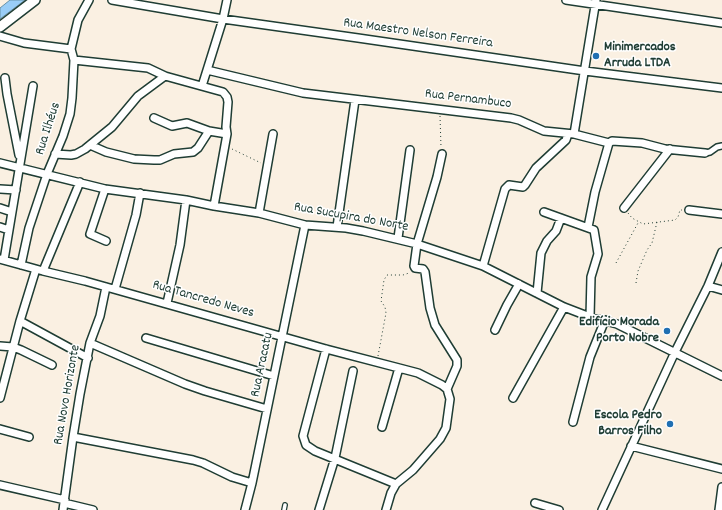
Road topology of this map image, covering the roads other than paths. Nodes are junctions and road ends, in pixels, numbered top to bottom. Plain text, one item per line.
1 (35, 0) edge
2 (89, 0) edge
3 (112, 0) edge
4 (227, 0) edge
5 (566, 0) edge
6 (595, 3) edge
7 (224, 19) junction
8 (722, 23) edge
9 (0, 28) edge
10 (0, 36) edge
11 (71, 49) junction
12 (74, 60) junction
13 (207, 70) junction
14 (585, 71) junction
15 (165, 76) junction
16 (5, 78) dead end
17 (33, 86) dead end
18 (202, 86) junction
19 (722, 88) edge
20 (355, 100) junction
21 (154, 118) dead end
22 (209, 131) junction
23 (227, 134) junction
24 (273, 134) dead end
25 (571, 134) junction
26 (609, 143) junction
27 (90, 144) junction
28 (722, 146) edge
29 (410, 150) dead end
30 (670, 150) junction
31 (705, 153) joint
32 (55, 154) junction
33 (442, 154) road end
34 (0, 163) edge
35 (20, 164) junction
36 (47, 174) junction
37 (80, 182) junction
38 (105, 188) junction
39 (0, 189) edge
40 (16, 190) junction
41 (140, 193) junction
42 (186, 200) junction
43 (214, 206) junction
44 (0, 208) edge
45 (624, 208) road end
46 (689, 210) road end
47 (12, 212) junction
48 (544, 212) dead end
49 (259, 213) junction
50 (722, 214) edge
51 (560, 218) junction
52 (305, 225) junction
53 (0, 227) edge
54 (337, 227) junction
55 (590, 228) junction
56 (9, 230) junction
57 (398, 238) junction
58 (106, 241) dead end
59 (417, 244) junction
60 (722, 252) edge
61 (2, 260) edge
62 (21, 265) junction
63 (483, 266) junction
64 (40, 270) junction
65 (519, 284) junction
66 (708, 286) junction
67 (106, 287) junction
68 (115, 289) junction
69 (722, 290) edge
70 (537, 293) junction
71 (167, 304) junction
72 (564, 307) junction
73 (590, 317) junction
74 (605, 320) junction
75 (20, 321) junction
76 (496, 330) dead end
77 (283, 336) junction
78 (146, 338) dead end
79 (90, 343) junction
80 (0, 346) edge
81 (13, 347) junction
82 (326, 349) junction
83 (675, 352) junction
84 (88, 358) junction
85 (52, 365) dead end
86 (399, 368) junction
87 (353, 371) dead end
88 (274, 376) junction
89 (722, 376) edge
90 (447, 390) junction
91 (0, 398) edge
92 (513, 398) dead end
93 (267, 409) junction
94 (573, 422) dead end
95 (382, 426) dead end
96 (0, 429) edge
97 (29, 437) dead end
98 (73, 438) junction
99 (631, 446) junction
100 (335, 458) junction
101 (722, 469) edge
102 (252, 483) junction
103 (396, 484) junction
104 (0, 485) edge
105 (722, 486) edge
106 (535, 503) dead end
107 (64, 504) edge
108 (285, 505) dead end
109 (93, 510) edge
110 (245, 510) edge
111 (284, 510) edge
112 (319, 510) edge
113 (386, 510) edge
114 (559, 510) edge
115 (602, 510) edge
116 (719, 510) edge

1 - 9 street
2 - 11 street, Rua Ilhéus
3 - 7 street, Rua Maestro Nelson Ferreira
4 - 7 street
5 - 6 street
6 - 8 street
6 - 14 street
7 - 13 street
7 - 14 street, Rua Maestro Nelson Ferreira
10 - 11 street
11 - 12 street, Rua Ilhéus
12 - 15 street
12 - 32 street, Rua Ilhéus
13 - 18 street
13 - 20 street, Rua Pernambuco
14 - 19 street, Rua Maestro Nelson Ferreira
14 - 25 street
15 - 18 street
15 - 27 street
16 - 35 street
17 - 35 street
18 - 23 street
20 - 25 street, Rua Pernambuco
20 - 54 street
21 - 22 street
22 - 23 street
22 - 27 street
23 - 43 street
24 - 49 street
25 - 26 street, Rua Pernambuco
25 - 63 street
26 - 30 street, Rua Pernambuco
26 - 55 street
27 - 32 street
28 - 31 street, Rua Pernambuco
29 - 57 street
30 - 31 street, Rua Pernambuco
30 - 45 street
32 - 36 street, Rua Ilhéus
33 - 59 street
34 - 35 street, Rua Sucupira do Norte
35 - 36 street, Rua Sucupira do Norte
35 - 40 street
36 - 37 street, Rua Sucupira do Norte
36 - 62 street, Rua Ilhéus
37 - 38 street, Rua Sucupira do Norte
37 - 64 street
38 - 41 street, Rua Sucupira do Norte
38 - 58 street
39 - 40 street
40 - 47 street
41 - 42 street, Rua Sucupira do Norte
41 - 68 street
42 - 43 street, Rua Sucupira do Norte
42 - 71 street
43 - 49 street, Rua Sucupira do Norte
44 - 47 street
46 - 50 street
47 - 56 street
48 - 51 street
49 - 52 street, Rua Sucupira do Norte
51 - 55 street
51 - 70 street
52 - 54 street, Rua Sucupira do Norte
52 - 77 street, Rua Aracatu
53 - 56 street
54 - 57 street, Rua Sucupira do Norte
55 - 73 street
56 - 61 street
57 - 59 street, Rua Sucupira do Norte
59 - 63 street, Rua Sucupira do Norte
59 - 90 street
60 - 66 street
61 - 62 street, Rua Tancredo Neves
62 - 64 street, Rua Tancredo Neves
63 - 65 street, Rua Sucupira do Norte
64 - 67 street, Rua Tancredo Neves
64 - 75 street
65 - 70 street, Rua Sucupira do Norte
65 - 76 street
66 - 69 street
66 - 83 street
67 - 68 street, Rua Tancredo Neves
67 - 79 street, Rua Novo Horizonte
68 - 71 street, Rua Tancredo Neves
70 - 72 street, Rua Sucupira do Norte
71 - 77 street, Rua Tancredo Neves
72 - 73 street, Rua Sucupira do Norte
72 - 92 street
73 - 74 street, Rua Sucupira do Norte
74 - 83 street, Rua Sucupira do Norte
74 - 94 street
75 - 81 street
75 - 84 street
77 - 82 street, Rua Tancredo Neves
77 - 88 street, Rua Aracatu
78 - 88 street
79 - 84 street, Rua Novo Horizonte
79 - 93 street
80 - 81 street
81 - 85 street
81 - 91 street
82 - 86 street, Rua Tancredo Neves
82 - 100 street
83 - 89 street, Rua Sucupira do Norte
83 - 99 street
84 - 98 street, Rua Novo Horizonte
86 - 90 street, Rua Tancredo Neves
86 - 95 street
87 - 100 street
88 - 93 street, Rua Aracatu
90 - 103 street
93 - 102 street, Rua Aracatu
96 - 97 street
98 - 102 street
98 - 107 street, Rua Novo Horizonte
99 - 101 street
99 - 115 street
100 - 103 street
100 - 112 street
102 - 110 street, Rua Aracatu
103 - 113 street
104 - 107 street
105 - 116 street
106 - 114 street
107 - 109 street
108 - 111 lane

